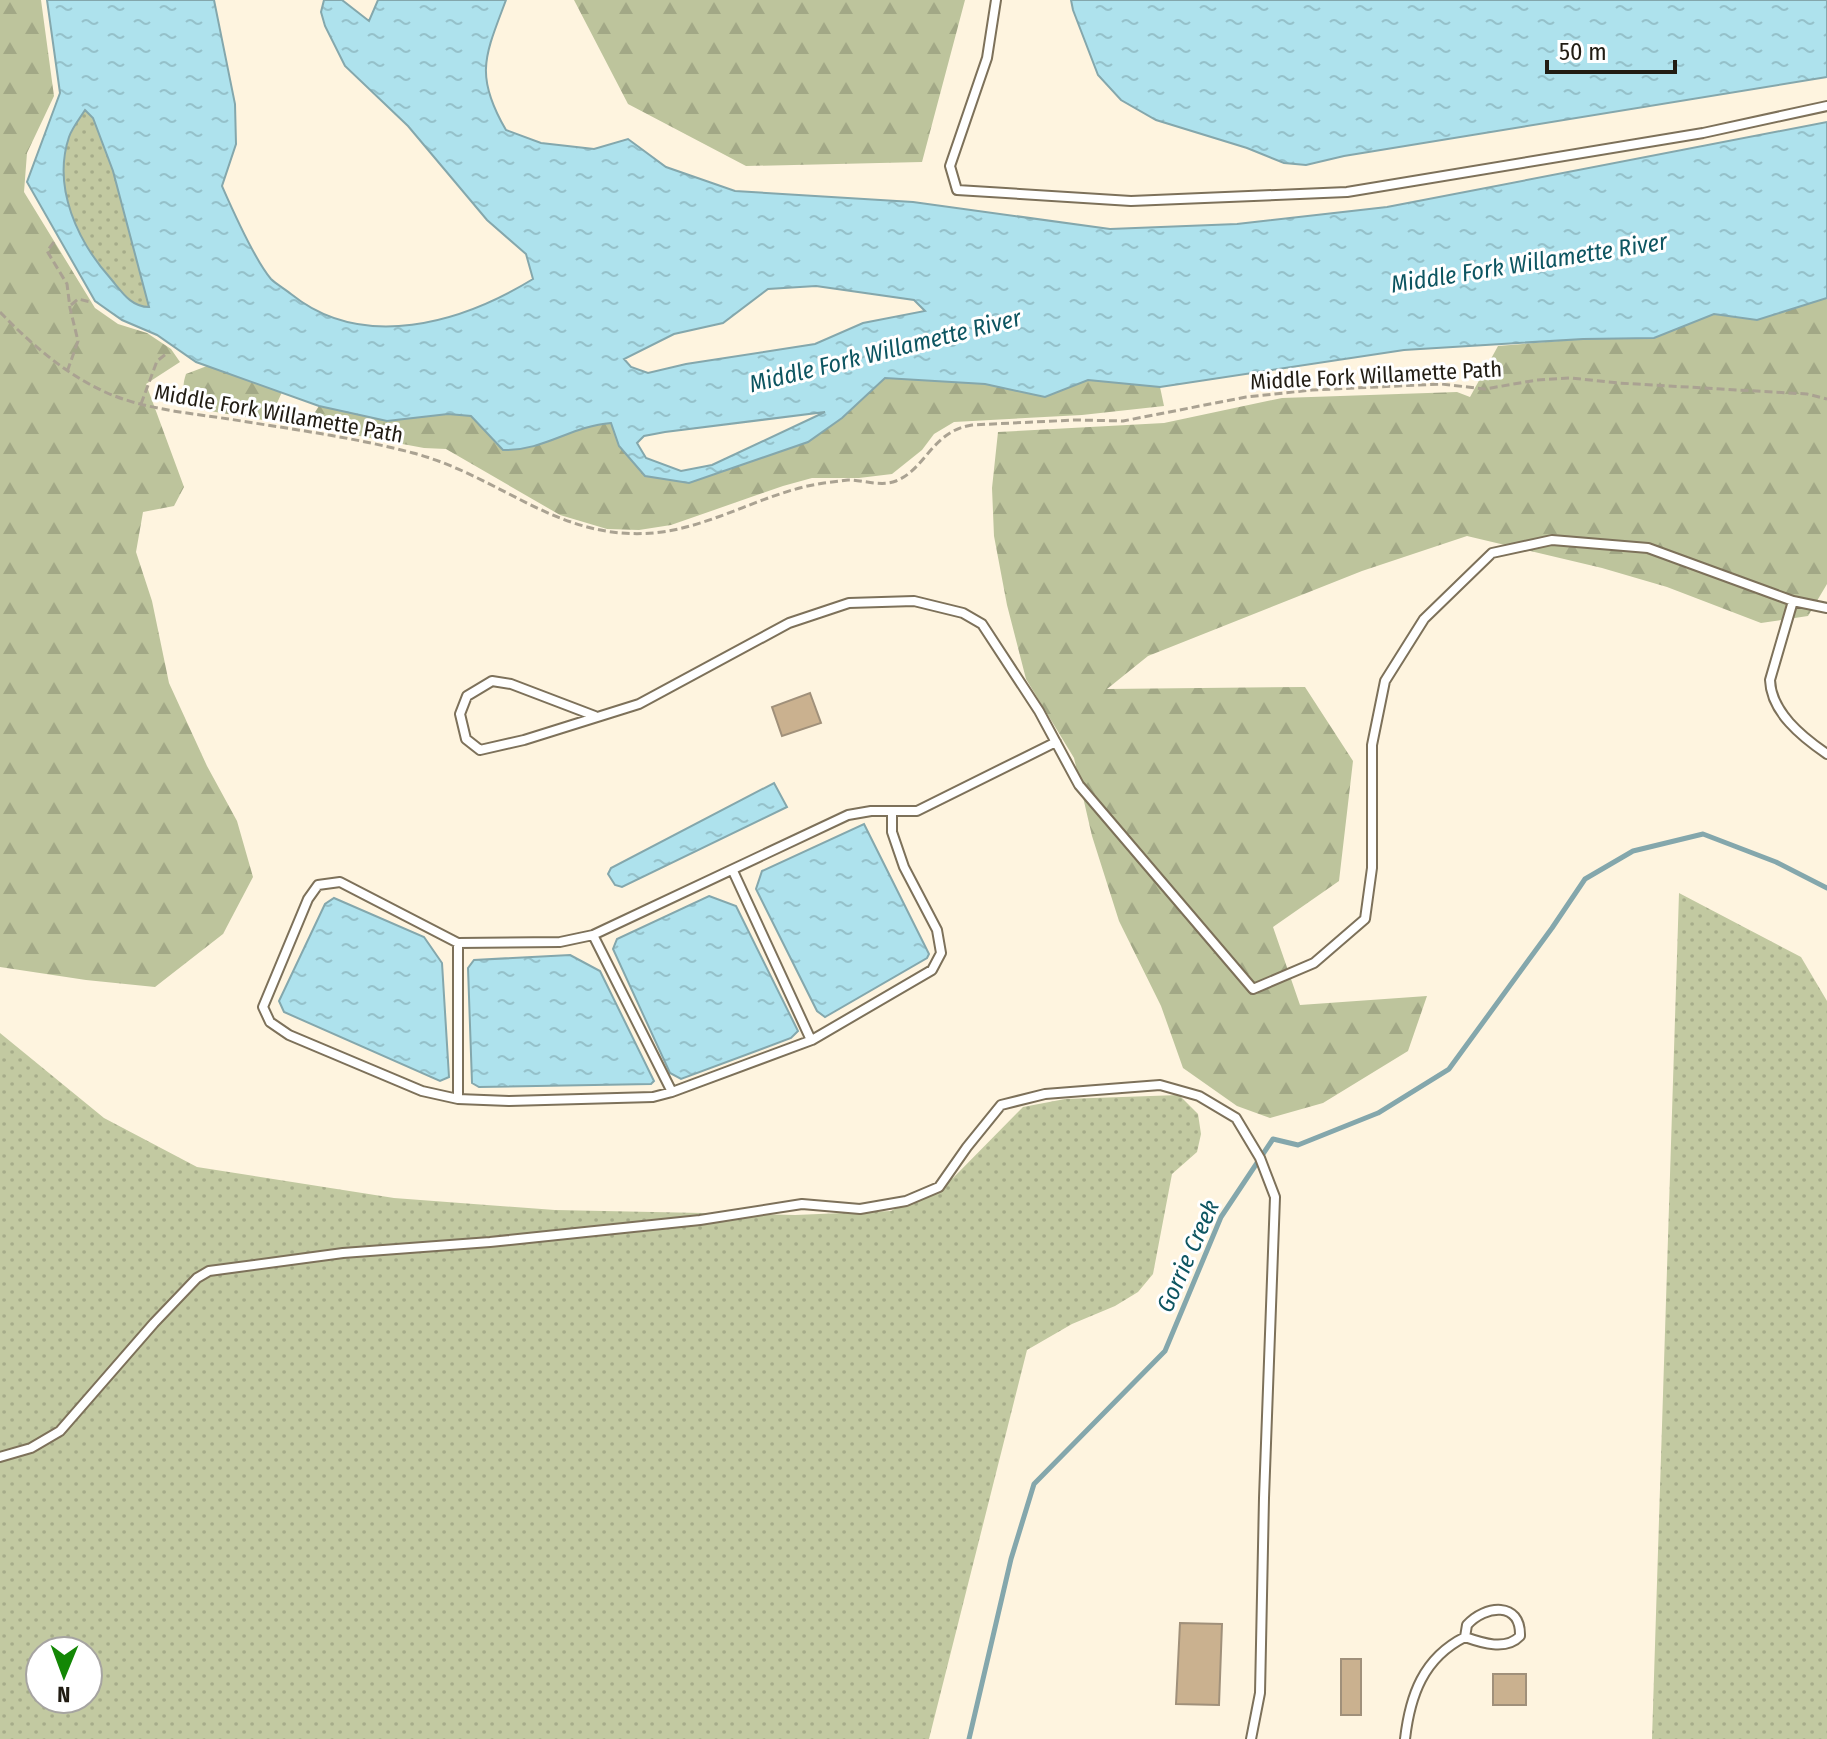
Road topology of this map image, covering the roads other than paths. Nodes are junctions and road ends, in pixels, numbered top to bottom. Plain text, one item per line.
1 (996, 0) edge
2 (1827, 106) edge
3 (1793, 601) junction
4 (1827, 608) edge
5 (595, 716) junction
6 (1056, 742) junction
7 (1827, 754) edge
8 (892, 811) junction
9 (733, 871) junction
10 (593, 935) junction
11 (458, 943) junction
12 (811, 1040) junction
13 (672, 1092) junction
14 (458, 1099) junction
15 (0, 1457) edge
16 (1465, 1637) junction
17 (1251, 1739) edge
18 (1405, 1739) edge

1 - 2 lane
3 - 4 lane
3 - 6 lane
3 - 7 lane
5 - 5 lane
5 - 6 lane
6 - 8 lane
8 - 9 lane
8 - 12 lane
9 - 10 lane
9 - 12 lane
10 - 11 lane
10 - 13 lane
11 - 14 lane
11 - 14 lane
12 - 13 lane
13 - 14 lane
15 - 17 lane
16 - 16 lane
16 - 18 lane

